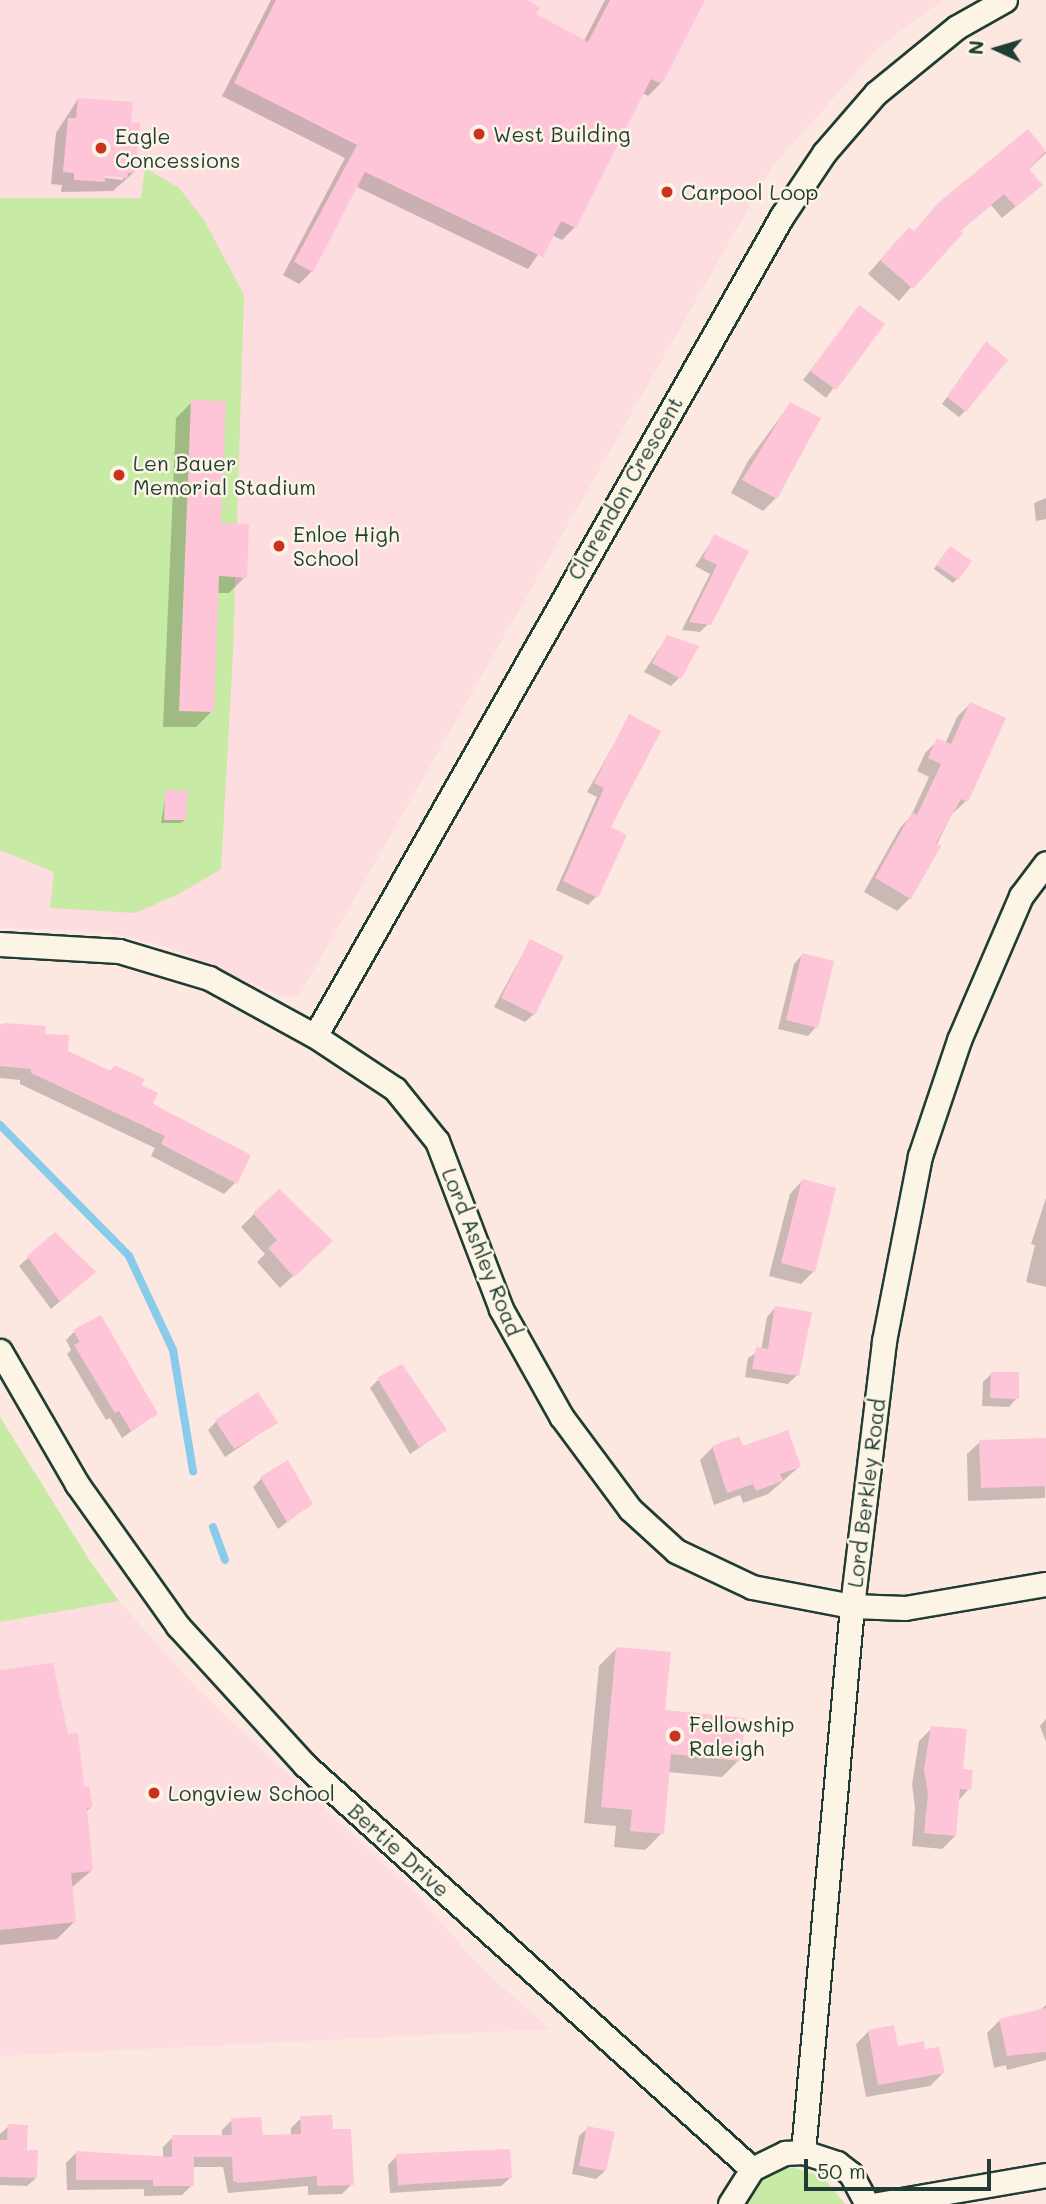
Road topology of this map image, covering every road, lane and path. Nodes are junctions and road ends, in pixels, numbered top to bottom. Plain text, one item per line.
1 (1005, 0) edge
2 (1046, 863) edge
3 (0, 944) edge
4 (315, 1036) junction
5 (0, 1351) edge
6 (1046, 1584) edge
7 (852, 1606) junction
8 (803, 2152) junction
9 (752, 2169) junction
10 (1046, 2175) edge
11 (730, 2204) edge
12 (867, 2204) edge
13 (878, 2204) edge

1 - 4 street, Clarendon Crescent
2 - 7 street, Lord Berkley Road
3 - 4 street, Lord Ashley Road
4 - 7 street, Lord Ashley Road
5 - 9 street, Bertie Drive
6 - 7 street, Lord Ashley Road
7 - 8 street, Lord Berkley Road
8 - 9 street
8 - 12 street
9 - 11 street
10 - 13 street

